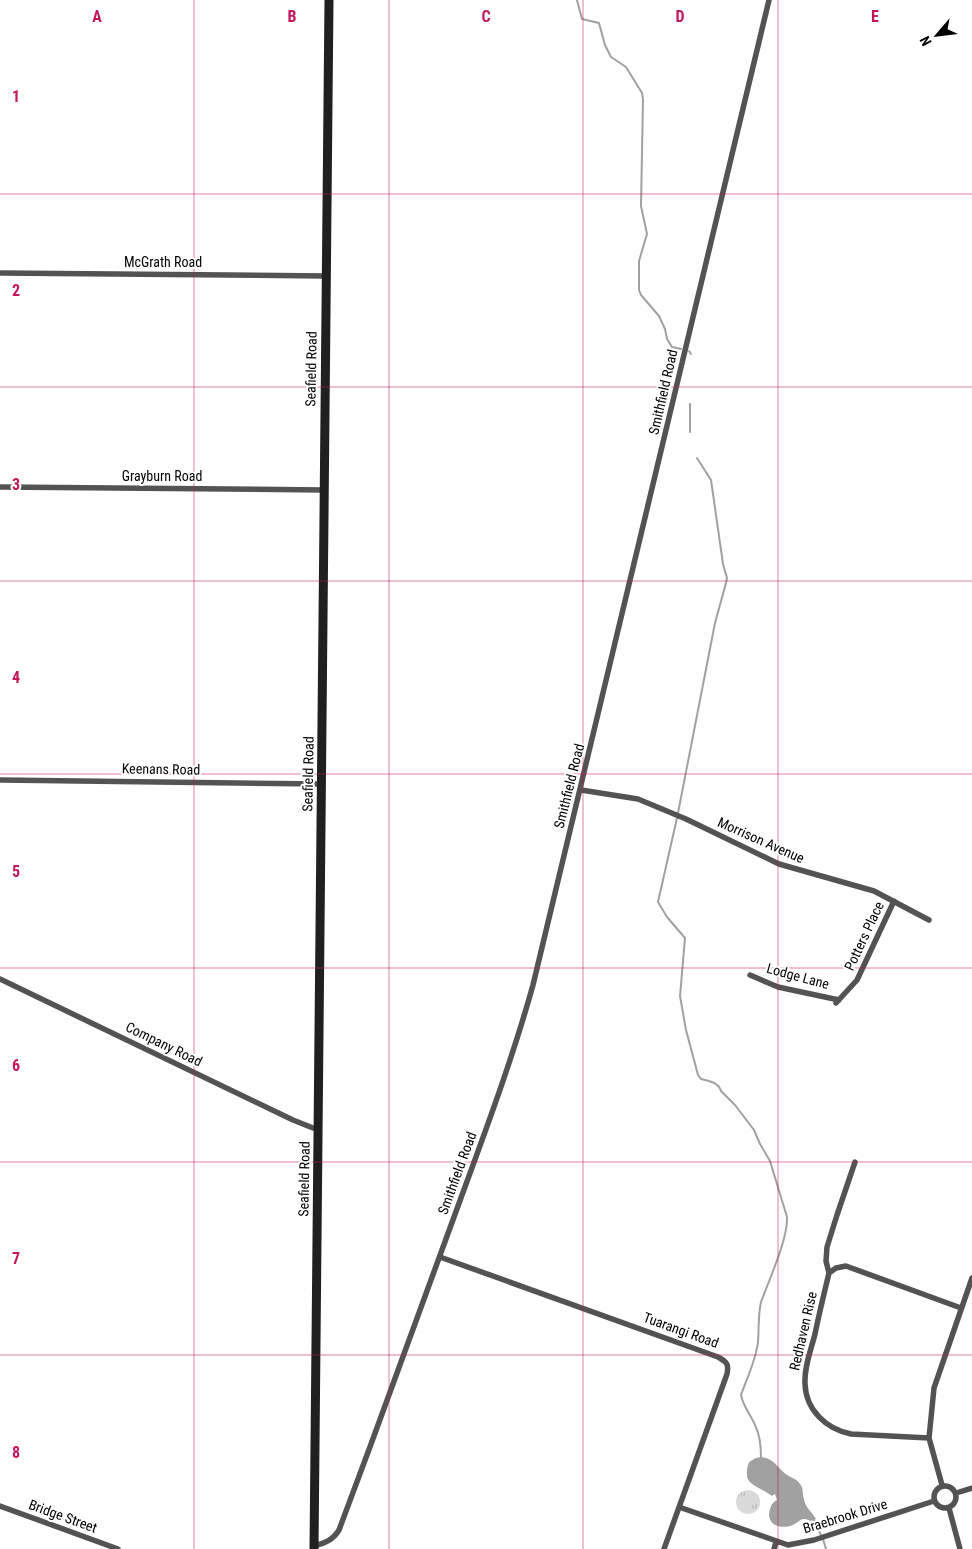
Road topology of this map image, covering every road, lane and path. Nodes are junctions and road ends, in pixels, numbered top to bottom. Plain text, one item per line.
1 (329, 0) edge
2 (769, 0) edge
3 (0, 273) edge
4 (326, 276) junction
5 (0, 487) edge
6 (324, 490) junction
7 (0, 780) edge
8 (321, 784) junction
9 (581, 790) junction
10 (894, 901) junction
11 (929, 920) dead end
12 (750, 975) dead end
13 (0, 979) edge
14 (838, 1002) joint
15 (318, 1128) junction
16 (855, 1162) dead end
17 (440, 1256) junction
18 (829, 1273) junction
19 (972, 1278) edge
20 (961, 1308) junction
21 (929, 1438) junction
22 (942, 1486) junction
23 (972, 1488) edge
24 (956, 1493) junction
25 (934, 1501) junction
26 (0, 1506) edge
27 (679, 1507) junction
28 (948, 1508) junction
29 (776, 1542) junction
30 (314, 1548) edge
31 (118, 1549) edge
32 (664, 1549) edge
33 (774, 1549) edge
34 (960, 1549) edge

1 - 4 street, Seafield Road
2 - 9 street, Smithfield Road
3 - 4 street, McGrath Road
4 - 6 street, Seafield Road
5 - 6 street, Grayburn Road
6 - 8 street, Seafield Road
7 - 8 street, Keenans Road
8 - 15 street, Seafield Road
9 - 10 street, Morrison Avenue
9 - 17 street, Smithfield Road
10 - 11 street, Morrison Avenue
10 - 14 street, Potters Place
12 - 14 street, Lodge Lane
13 - 15 street, Company Road
15 - 30 street, Seafield Road
16 - 18 street, Redhaven Rise
17 - 27 street, Tuarangi Road
17 - 30 street, Smithfield Road
18 - 20 street
18 - 21 street, Redhaven Rise
19 - 20 street
20 - 21 street
21 - 22 street
22 - 24 street
22 - 25 street
23 - 24 street
24 - 28 street
25 - 28 street
25 - 29 street, Braebrook Drive
26 - 31 street, Bridge Street
27 - 29 street, Braebrook Drive
27 - 32 street, Tuarangi Road
28 - 34 street
29 - 33 street

